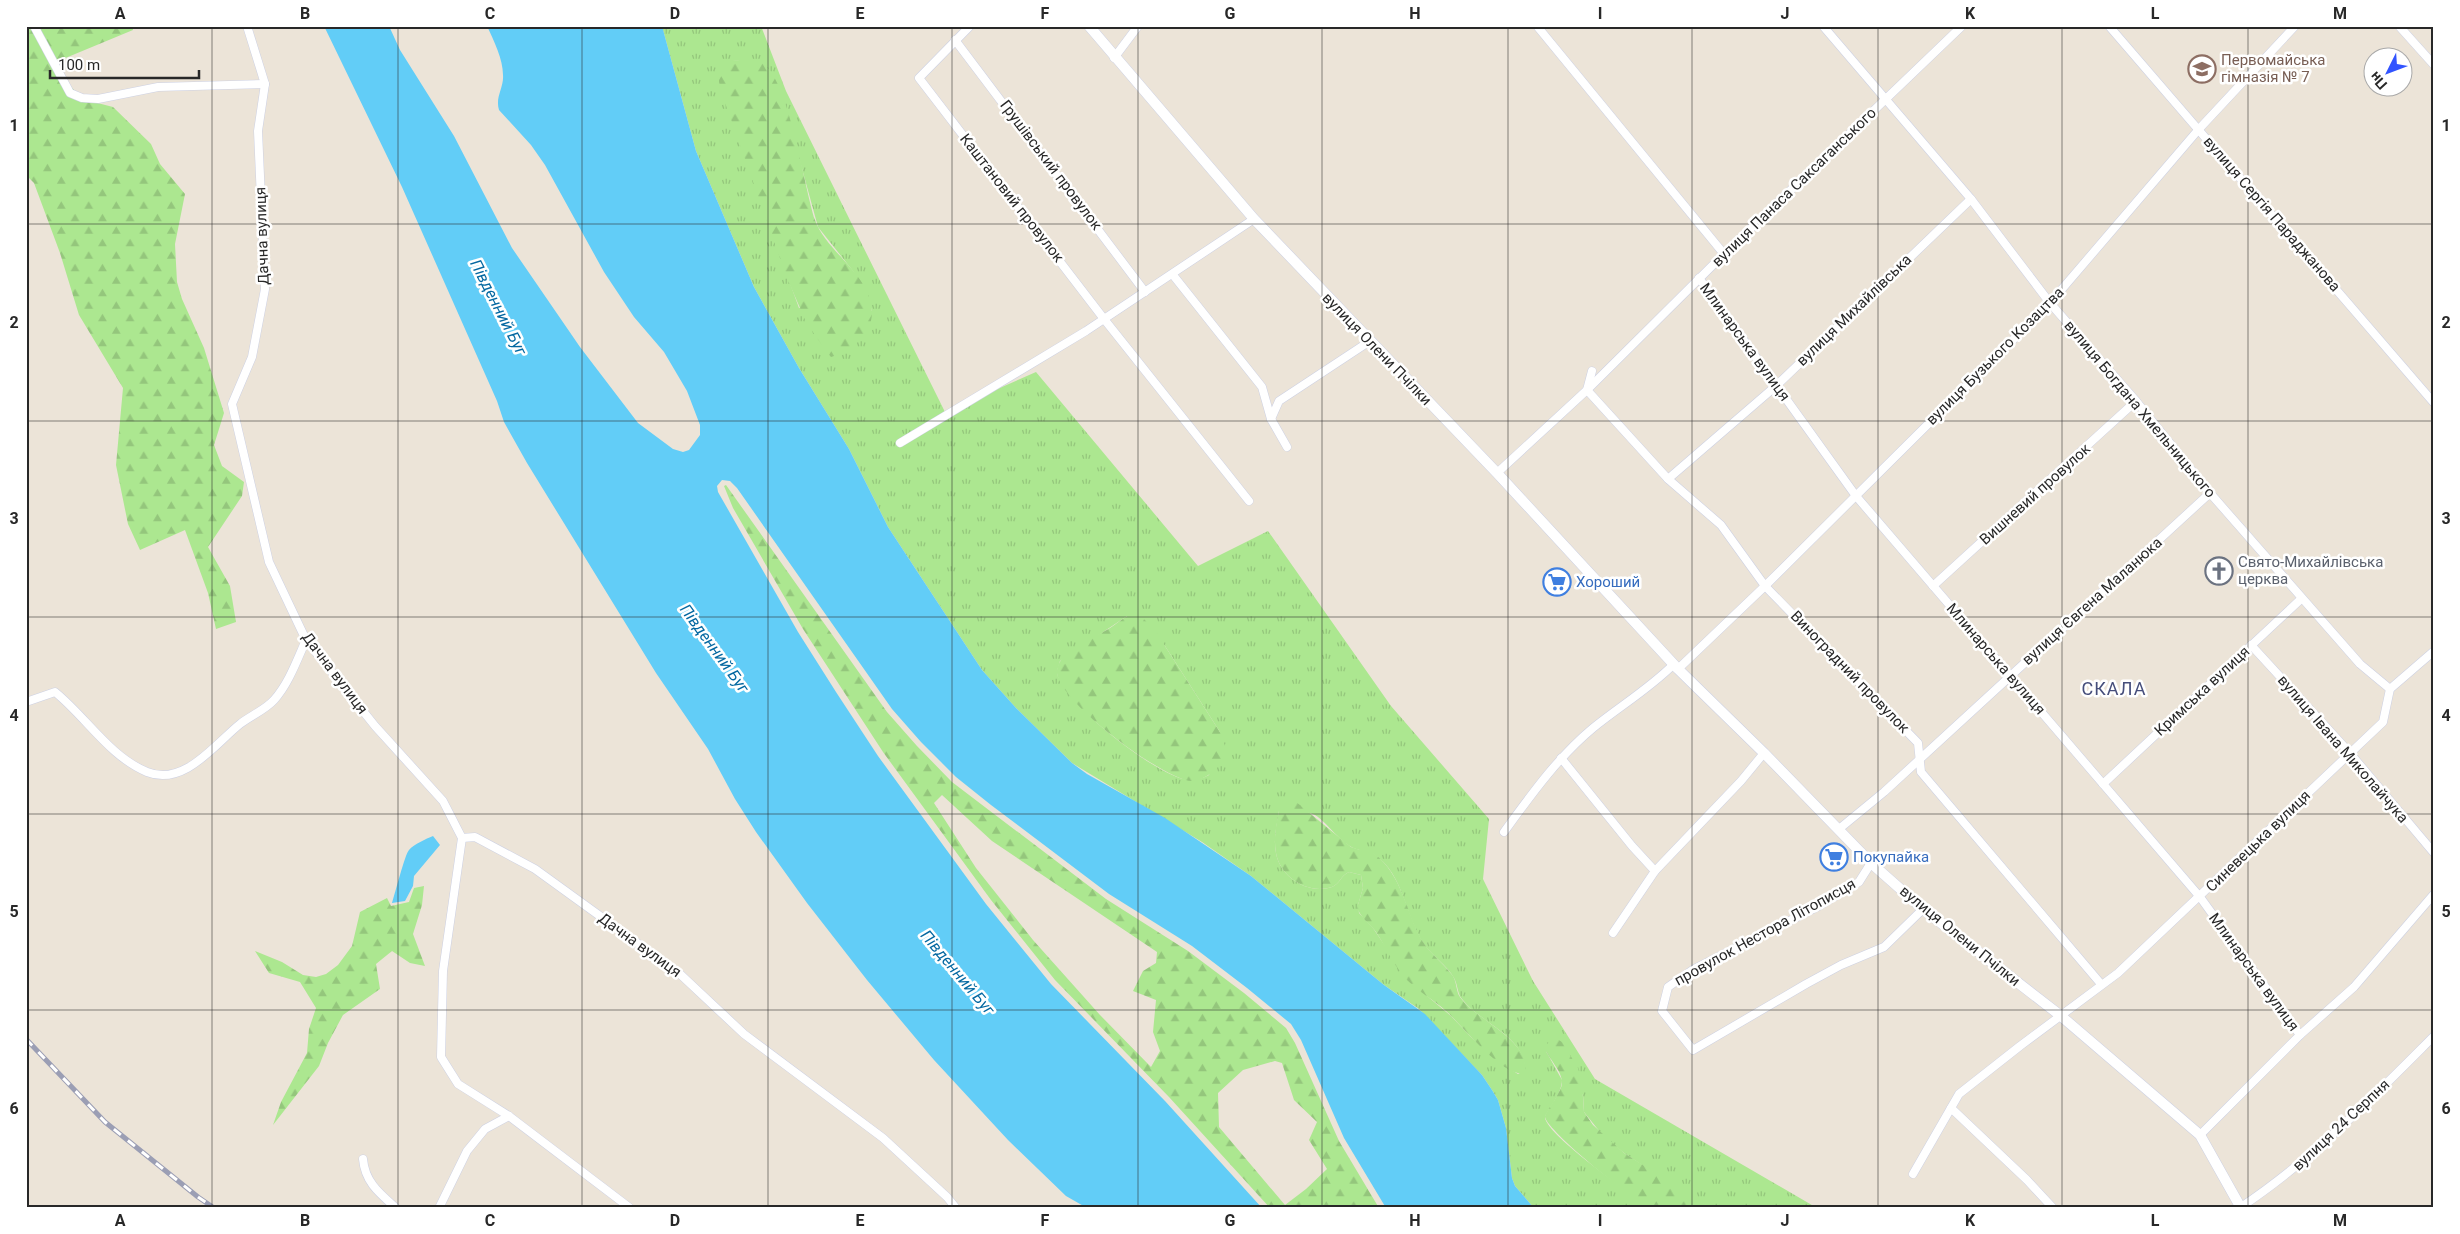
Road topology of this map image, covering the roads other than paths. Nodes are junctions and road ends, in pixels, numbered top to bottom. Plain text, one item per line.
1 (34, 26) edge
2 (247, 26) edge
3 (970, 26) edge
4 (1089, 26) edge
5 (1138, 26) edge
6 (1537, 26) edge
7 (1823, 26) edge
8 (1962, 26) edge
9 (2110, 26) edge
10 (2295, 26) edge
11 (2399, 26) edge
12 (955, 40) junction
13 (1114, 58) junction
14 (2434, 65) edge
15 (265, 84) junction
16 (1886, 99) junction
17 (2199, 129) junction
18 (1971, 199) junction
19 (1254, 219) junction
20 (1724, 254) junction
21 (1173, 275) junction
22 (1700, 278) junction
23 (1145, 292) junction
24 (2050, 303) junction
25 (1104, 319) junction
26 (1370, 341) junction
27 (1592, 371) dead end
28 (1777, 384) junction
29 (1587, 390) junction
30 (2136, 401) junction
31 (2434, 403) edge
32 (1271, 419) junction
33 (900, 443) dead end
34 (1287, 447) dead end
35 (1497, 473) junction
36 (1668, 479) junction
37 (2210, 493) junction
38 (1856, 496) junction
39 (1249, 501) dead end
40 (1765, 586) junction
41 (1933, 586) junction
42 (2301, 599) junction
43 (306, 640) junction
44 (2251, 646) junction
45 (2434, 651) edge
46 (1676, 666) junction
47 (2010, 676) junction
48 (2390, 689) junction
49 (26, 702) edge
50 (2349, 752) junction
51 (1764, 753) junction
52 (1561, 758) junction
53 (1920, 758) junction
54 (2103, 784) junction
55 (1839, 830) junction
56 (1504, 832) dead end
57 (462, 838) junction
58 (2434, 853) edge
59 (1871, 864) junction
60 (1655, 871) junction
61 (2434, 894) edge
62 (2200, 897) junction
63 (1924, 909) junction
64 (1613, 933) dead end
65 (2101, 984) junction
66 (2061, 1016) junction
67 (2300, 1036) junction
68 (2434, 1036) edge
69 (1951, 1108) junction
70 (509, 1116) junction
71 (2200, 1135) junction
72 (363, 1159) dead end
73 (1913, 1174) dead end
74 (2241, 1207) edge
75 (396, 1208) edge
76 (439, 1208) edge
77 (630, 1208) edge
78 (956, 1208) edge
79 (2053, 1208) edge

1 - 15 street
2 - 15 street
3 - 12 street
4 - 13 street, вулиця Олени Пчілки
5 - 13 street
6 - 20 street
7 - 16 street, вулиця Богдана Хмельницького
8 - 16 street, вулиця Панаса Саксаганського
9 - 17 street, вулиця Сергія Параджанова
10 - 17 street, вулиця Бузького Козацтва
11 - 14 street
12 - 23 street, Грушівський провулок
12 - 25 street, Каштановий провулок
13 - 19 street, вулиця Олени Пчілки
15 - 43 street, Дачна вулиця
16 - 18 street, вулиця Богдана Хмельницького
16 - 20 street, вулиця Панаса Саксаганського
17 - 24 street, вулиця Бузького Козацтва
17 - 31 street, вулиця Сергія Параджанова
18 - 24 street, вулиця Богдана Хмельницького
18 - 28 street, вулиця Михайлівська
19 - 21 street
19 - 26 street, вулиця Олени Пчілки
20 - 22 street, вулиця Панаса Саксаганського
21 - 23 street
21 - 32 street
22 - 28 street, Млинарська вулиця
22 - 29 street, вулиця Панаса Саксаганського
23 - 25 street
24 - 30 street, вулиця Богдана Хмельницького
24 - 38 street, вулиця Бузького Козацтва
25 - 33 street
25 - 39 street, Каштановий провулок
26 - 32 street
26 - 35 street, вулиця Олени Пчілки
27 - 29 street
28 - 36 street, вулиця Михайлівська
28 - 38 street, Млинарська вулиця
29 - 35 street, вулиця Панаса Саксаганського
29 - 36 street, Виноградний провулок
30 - 37 street, вулиця Богдана Хмельницького
30 - 41 street, Вишневий провулок
32 - 34 street
35 - 46 street, вулиця Олени Пчілки
36 - 40 street, Виноградний провулок
37 - 42 street, вулиця Богдана Хмельницького
37 - 47 street, вулиця Євгена Маланюка
38 - 40 street, вулиця Бузького Козацтва
38 - 41 street, Млинарська вулиця
40 - 46 street, вулиця Бузького Козацтва
40 - 53 street, Виноградний провулок
41 - 47 street, Млинарська вулиця
42 - 44 street, Кримська вулиця
42 - 48 street, вулиця Богдана Хмельницького
43 - 49 street
43 - 57 street, Дачна вулиця
44 - 50 street, вулиця Івана Миколайчука
44 - 54 street, Кримська вулиця
45 - 48 street
46 - 51 street, вулиця Олени Пчілки
46 - 52 street
47 - 53 street, вулиця Євгена Маланюка
47 - 54 street, Млинарська вулиця
48 - 50 street, Синевецька вулиця
50 - 58 street, вулиця Івана Миколайчука
50 - 62 street, Синевецька вулиця
51 - 55 street, вулиця Олени Пчілки
51 - 60 street
52 - 56 street
52 - 60 street
53 - 55 street, вулиця Євгена Маланюка
53 - 65 street, Виноградний провулок
54 - 62 street, Млинарська вулиця
55 - 59 street, вулиця Олени Пчілки
57 - 70 street
57 - 78 street, Дачна вулиця
59 - 63 street, вулиця Олени Пчілки
59 - 63 street, провулок Нестора Літописця
60 - 64 street
61 - 67 street
62 - 65 street, Синевецька вулиця
62 - 67 street, Млинарська вулиця
63 - 66 street, вулиця Олени Пчілки
65 - 66 street, Синевецька вулиця
66 - 69 street, Синевецька вулиця
66 - 71 street, вулиця Олени Пчілки
67 - 71 street
68 - 74 street, вулиця 24 Серпня
69 - 73 street, Синевецька вулиця
69 - 79 street
70 - 76 street
70 - 77 street
71 - 74 street, вулиця Олени Пчілки
72 - 75 street

